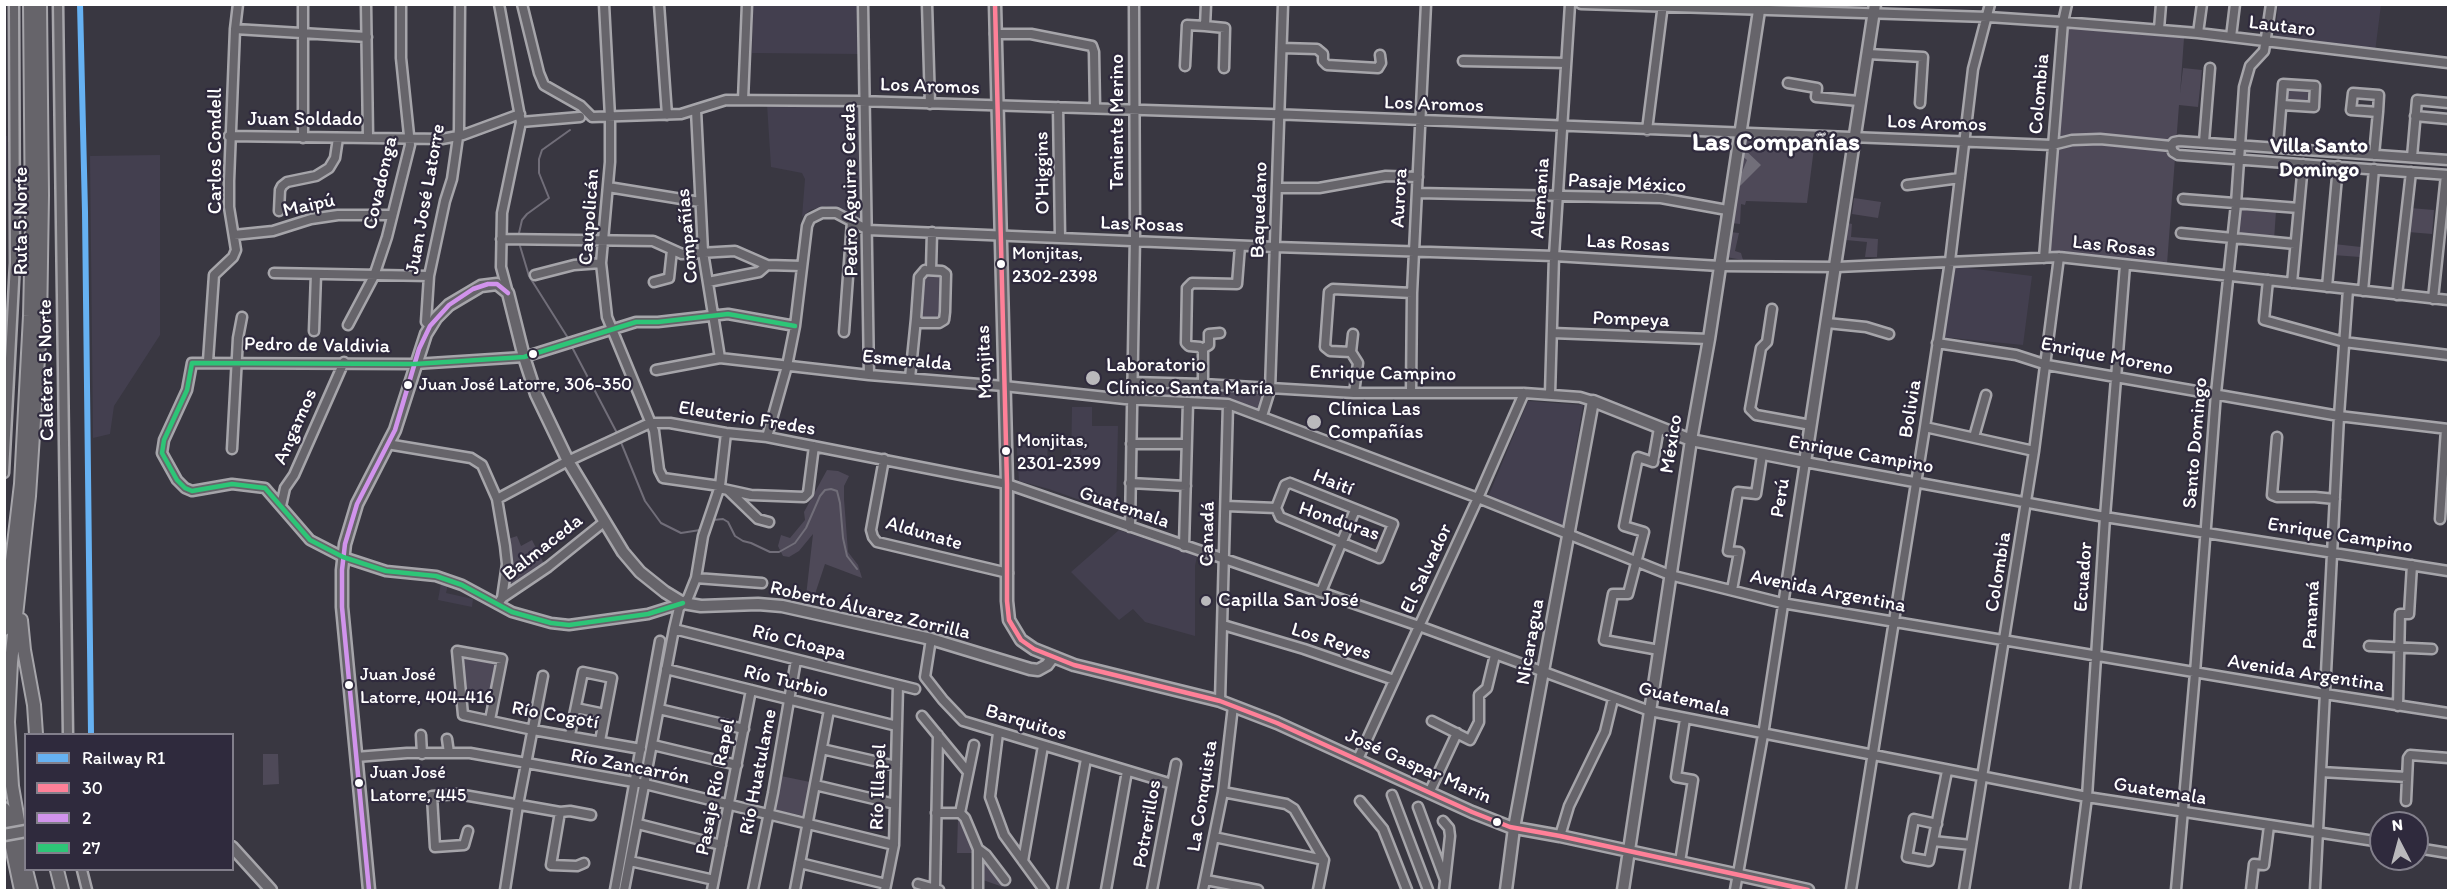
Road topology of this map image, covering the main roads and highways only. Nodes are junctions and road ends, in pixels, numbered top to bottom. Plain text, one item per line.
1 (30, 4) edge
2 (40, 4) edge
3 (995, 4) edge
4 (1759, 8) edge
5 (1875, 9) edge
6 (1593, 401) joint
7 (1691, 440) junction
8 (1805, 462) joint
9 (14, 549) junction
10 (20, 579) junction
11 (4, 582) edge
12 (4, 629) edge
13 (1053, 657) junction
14 (1090, 669) joint
15 (36, 733) edge
16 (4, 809) edge
17 (1514, 828) junction
18 (24, 831) edge
19 (4, 835) edge
20 (234, 849) edge
21 (1629, 851) junction
22 (24, 858) edge
23 (27, 871) edge
24 (57, 871) edge
25 (368, 888) edge
26 (21, 891) edge
27 (31, 891) edge
28 (62, 891) edge
29 (272, 891) edge
30 (1506, 891) edge
31 (1623, 891) edge
32 (1808, 891) edge

1 - 9 highway, Ruta 5 Norte
2 - 10 highway, Ruta 5 Norte
3 - 13 main road, Monjitas
4 - 7 main road, México
5 - 8 main road, Perú
6 - 7 main road, Enrique Campino
6 - 17 main road, Nicaragua
7 - 8 main road, Enrique Campino
7 - 21 main road, México
9 - 11 highway
9 - 12 highway, Ruta 5 Norte
10 - 15 highway
10 - 22 highway, Ruta 5 Norte
13 - 14 main road, Monjitas
13 - 25 main road, Roberto Álvarez Zorrilla
14 - 17 main road, José Gaspar Marín
16 - 26 highway
17 - 21 main road, José Gaspar Marín
17 - 30 main road, Nicaragua
18 - 19 main road, bridge
20 - 29 main road
21 - 31 main road, México
21 - 32 main road, José Gaspar Marín
23 - 27 highway, Ruta 5 Norte
24 - 28 highway

